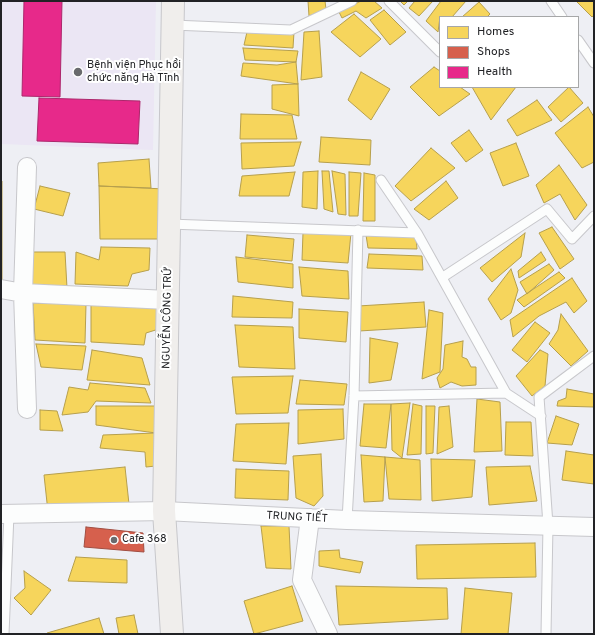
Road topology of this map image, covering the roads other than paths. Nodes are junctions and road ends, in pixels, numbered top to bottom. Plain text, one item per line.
1 (173, 1) edge
2 (352, 1) edge
3 (390, 1) edge
4 (551, 1) edge
5 (561, 16) edge
6 (173, 25) junction
7 (579, 41) edge
8 (439, 51) edge
9 (594, 63) edge
10 (27, 167) dead end
11 (381, 180) dead end
12 (594, 216) edge
13 (169, 224) junction
14 (358, 230) junction
15 (418, 233) junction
16 (443, 277) junction
17 (1, 289) edge
18 (23, 293) junction
19 (168, 300) junction
20 (594, 356) edge
21 (506, 393) junction
22 (354, 396) junction
23 (27, 409) dead end
24 (541, 416) junction
25 (164, 512) junction
26 (5, 514) edge
27 (310, 518) junction
28 (347, 520) junction
29 (548, 525) junction
30 (594, 527) edge
31 (4, 634) edge
32 (172, 634) edge
33 (328, 634) edge
34 (546, 634) edge

1 - 6 main road, NGUYỄN CÔNG TRỨ
2 - 6 lane
3 - 8 lane
4 - 5 lane
6 - 13 main road, NGUYỄN CÔNG TRỨ
7 - 9 lane
10 - 18 street
11 - 15 lane
12 - 16 lane
13 - 14 lane
13 - 19 main road, NGUYỄN CÔNG TRỨ
14 - 15 lane
14 - 22 lane
15 - 16 lane
16 - 21 lane
17 - 18 street
18 - 19 street
18 - 23 street
19 - 25 main road, NGUYỄN CÔNG TRỨ
20 - 24 lane
21 - 22 lane
21 - 24 lane
22 - 28 lane
24 - 29 lane
25 - 26 street, TRUNG TIẾT
25 - 27 street, TRUNG TIẾT
25 - 32 main road, NGUYỄN CÔNG TRỨ
26 - 31 lane
27 - 28 street, TRUNG TIẾT
27 - 33 street
28 - 29 street, TRUNG TIẾT
29 - 30 street, TRUNG TIẾT
29 - 34 lane

